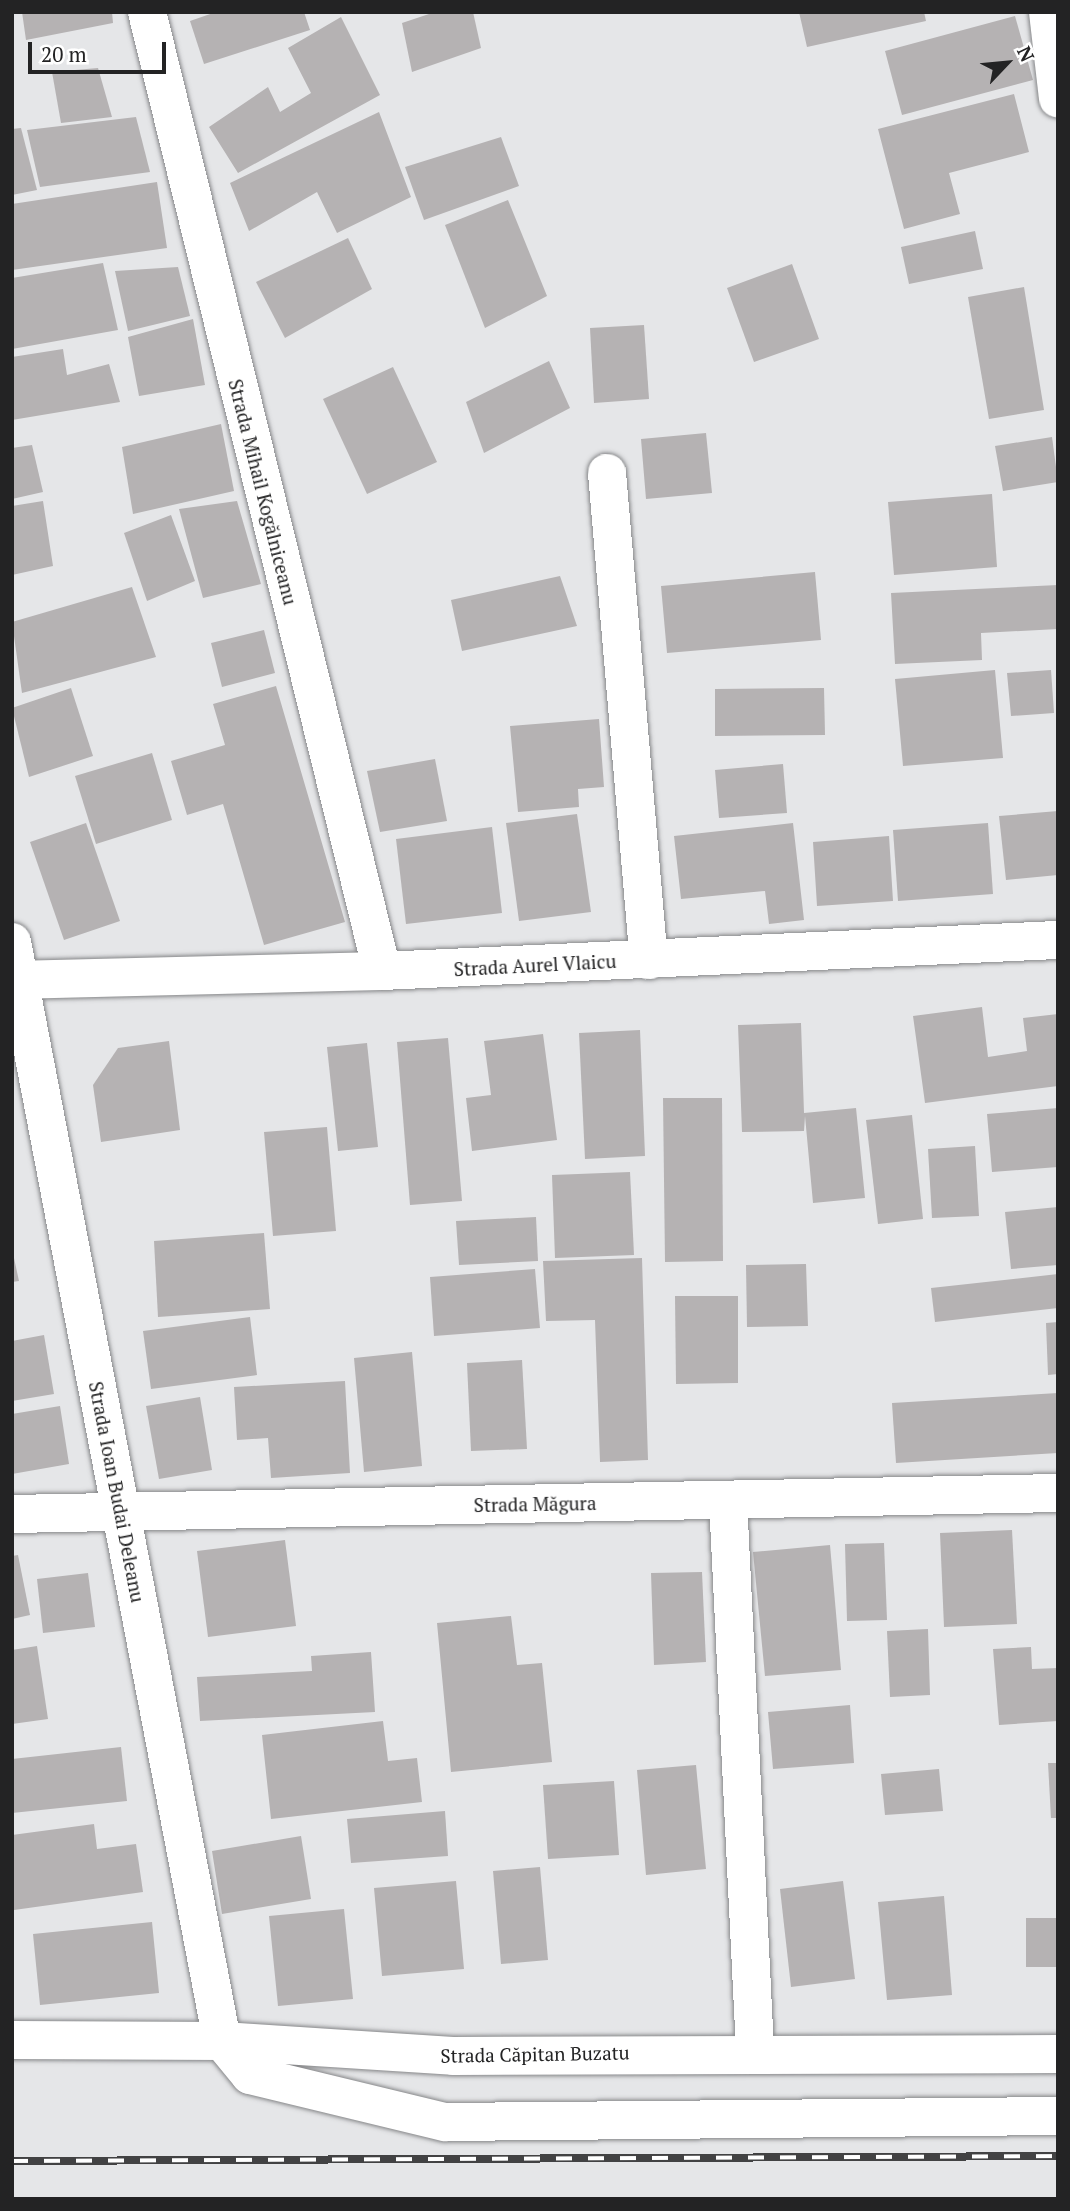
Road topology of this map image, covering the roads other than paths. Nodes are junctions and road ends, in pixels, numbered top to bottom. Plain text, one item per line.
1 (147, 12) edge
2 (1048, 12) edge
3 (1058, 98) edge
4 (607, 473) dead end
5 (1058, 940) edge
6 (12, 942) edge
7 (649, 960) junction
8 (382, 971) junction
9 (16, 979) edge
10 (1058, 1493) edge
11 (728, 1500) junction
12 (121, 1512) junction
13 (12, 1514) edge
14 (12, 2040) edge
15 (222, 2042) junction
16 (755, 2051) junction
17 (1058, 2054) edge
18 (1058, 2116) edge

1 - 8 street, Strada Mihail Kogălniceanu
2 - 3 street
4 - 7 street
5 - 7 street, Strada Aurel Vlaicu
6 - 9 street, Strada Ioan Budai Deleanu
7 - 8 street, Strada Aurel Vlaicu
8 - 9 street, Strada Aurel Vlaicu
9 - 12 street, Strada Ioan Budai Deleanu
10 - 11 street, Strada Măgura
11 - 12 street, Strada Măgura
11 - 16 street
12 - 13 street, Strada Măgura
12 - 15 street, Strada Ioan Budai Deleanu
14 - 15 street, Strada Căpitan Buzatu
15 - 16 street, Strada Căpitan Buzatu
15 - 18 street
16 - 17 street, Strada Căpitan Buzatu

